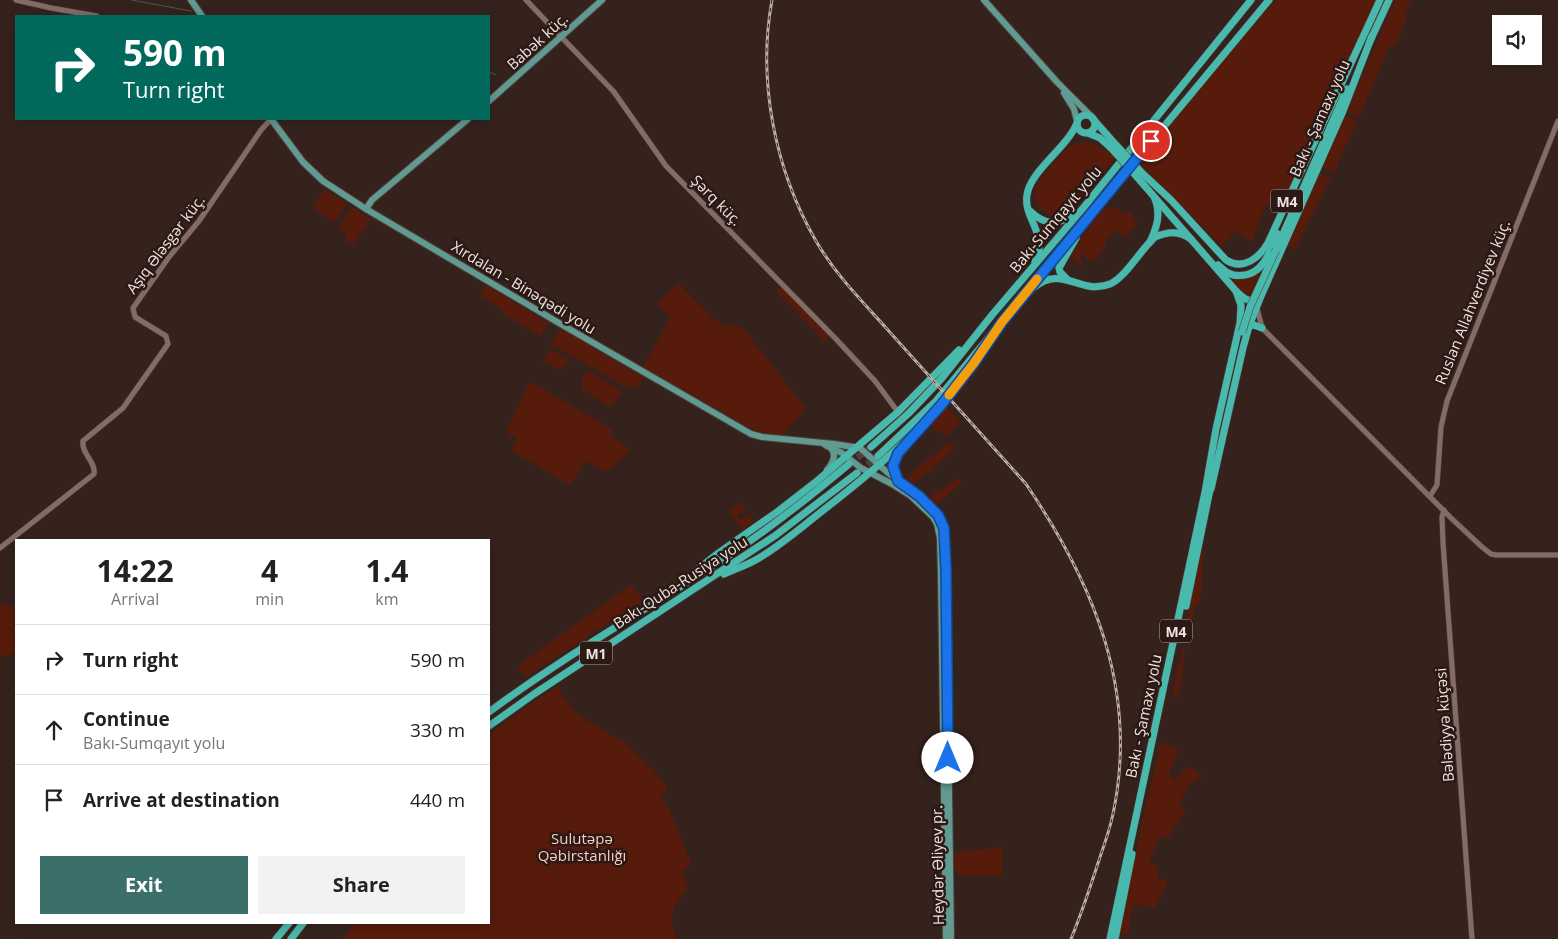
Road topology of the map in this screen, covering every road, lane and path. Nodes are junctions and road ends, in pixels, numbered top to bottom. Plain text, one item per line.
1 (16, 0) edge
2 (191, 0) edge
3 (526, 0) edge
4 (602, 0) edge
5 (984, 0) edge
6 (1251, 0) edge
7 (1270, 0) edge
8 (1380, 0) edge
9 (1388, 0) edge
10 (91, 15) edge
11 (201, 15) edge
12 (561, 36) junction
13 (1372, 36) junction
14 (1057, 82) junction
15 (490, 100) edge
16 (1338, 110) junction
17 (1092, 118) junction
18 (270, 120) edge
19 (272, 120) edge
20 (467, 120) edge
21 (1077, 122) junction
22 (1558, 122) edge
23 (1086, 133) junction
24 (1114, 147) junction
25 (1059, 150) junction
26 (1139, 174) junction
27 (1149, 189) junction
28 (1084, 207) junction
29 (1096, 207) junction
30 (366, 209) junction
31 (1029, 210) junction
32 (1191, 239) junction
33 (1150, 242) junction
34 (1242, 264) junction
35 (1030, 271) junction
36 (1070, 280) junction
37 (1266, 284) junction
38 (1236, 291) junction
39 (1259, 299) junction
40 (1020, 300) junction
41 (1241, 305) junction
42 (992, 315) junction
43 (1002, 322) junction
44 (1250, 322) junction
45 (1240, 323) junction
46 (1262, 328) junction
47 (898, 412) junction
48 (933, 414) junction
49 (812, 441) junction
50 (828, 446) junction
51 (856, 446) junction
52 (871, 447) tunnel mouth
53 (846, 455) junction
54 (878, 456) tunnel mouth
55 (850, 464) tunnel mouth
56 (879, 465) junction
57 (857, 473) tunnel mouth
58 (870, 473) junction
59 (817, 481) junction
60 (898, 481) junction
61 (1430, 496) junction
62 (1209, 498) junction
63 (922, 502) junction
64 (1444, 510) junction
65 (0, 548) edge
66 (1558, 556) edge
67 (705, 582) junction
68 (670, 593) junction
69 (490, 711) edge
70 (490, 725) edge
71 (288, 924) edge
72 (302, 924) edge
73 (276, 939) edge
74 (291, 939) edge
75 (946, 939) edge
76 (950, 939) edge
77 (1110, 939) edge
78 (1115, 939) edge
79 (1472, 939) edge

1 - 10 street
2 - 11 main road
3 - 12 street, Şərq küç.
4 - 12 main road, Babək küç.
5 - 14 main road
6 - 28 highway, Bakı-Sumqayıt yolu
7 - 29 highway, Bakı-Sumqayıt yolu
8 - 34 highway, Bakı - Şamaxı yolu / M4
9 - 13 highway, Bakı - Şamaxı yolu / M4
12 - 15 main road, Babək küç.
12 - 47 street, Şərq küç.
13 - 16 highway, Bakı - Şamaxı yolu / M4
13 - 37 highway, Bakı - Şamaxı yolu / M4
14 - 17 main road
14 - 21 main road
16 - 27 highway, bridge
16 - 62 highway, Bakı - Şamaxı yolu / M4, bridge
17 - 21 highway
17 - 23 highway
17 - 24 highway
18 - 65 street, Aşıq Ələsgər küç.
19 - 30 main road, Xırdalan - Binəqədi yolu
20 - 30 main road
21 - 23 highway
21 - 25 highway
22 - 61 street, Ruslan Allahverdiyev küç.
23 - 24 highway
23 - 25 highway
24 - 26 highway, bridge
25 - 31 highway
26 - 27 highway
26 - 34 highway
27 - 32 highway
27 - 33 highway
28 - 31 highway
28 - 35 highway, Bakı-Sumqayıt yolu
29 - 36 highway
29 - 40 highway, Bakı-Sumqayıt yolu
30 - 49 main road, Xırdalan - Binəqədi yolu
31 - 35 highway
32 - 33 highway
32 - 38 highway
33 - 36 highway
34 - 37 highway
35 - 42 highway, Bakı-Sumqayıt yolu
36 - 40 highway
37 - 39 highway, Bakı - Şamaxı yolu / M4
38 - 39 highway
38 - 41 highway
39 - 44 highway, Bakı - Şamaxı yolu / M4
39 - 46 street
40 - 43 highway, Bakı-Sumqayıt yolu
41 - 44 street
41 - 45 highway, Bakı - Şamaxı yolu
42 - 47 highway
42 - 52 highway, Bakı-Sumqayıt yolu
43 - 48 highway
43 - 54 highway, Bakı-Sumqayıt yolu
44 - 45 highway
44 - 46 highway
44 - 62 highway, Bakı - Şamaxı yolu / M4
45 - 77 highway, Bakı - Şamaxı yolu / M4
46 - 61 street
47 - 51 highway
48 - 56 highway
48 - 60 main road
49 - 50 main road, Heydər Əliyev pr.
49 - 51 main road
50 - 53 main road, Heydər Əliyev pr.
50 - 59 main road
51 - 53 highway
51 - 56 main road, Heydər Əliyev pr.
53 - 58 main road, Heydər Əliyev pr.
53 - 59 highway
55 - 68 highway, Bakı-Quba-Rusiya yolu / M1
56 - 58 highway
56 - 60 main road, Heydər Əliyev pr.
57 - 67 highway, Bakı-Quba-Rusiya yolu / M1
58 - 63 main road, Heydər Əliyev pr.
58 - 67 highway
59 - 68 highway
60 - 63 main road, Heydər Əliyev pr.
61 - 64 street
62 - 78 highway, Bakı - Şamaxı yolu / M4
63 - 75 main road, Heydər Əliyev pr.
63 - 76 main road, Heydər Əliyev pr.
64 - 66 street
64 - 79 street, Bələdiyyə küçəsi
67 - 70 highway, Bakı-Quba-Rusiya yolu / M1
68 - 69 highway, Bakı-Quba-Rusiya yolu / M1
71 - 73 highway
72 - 74 highway

